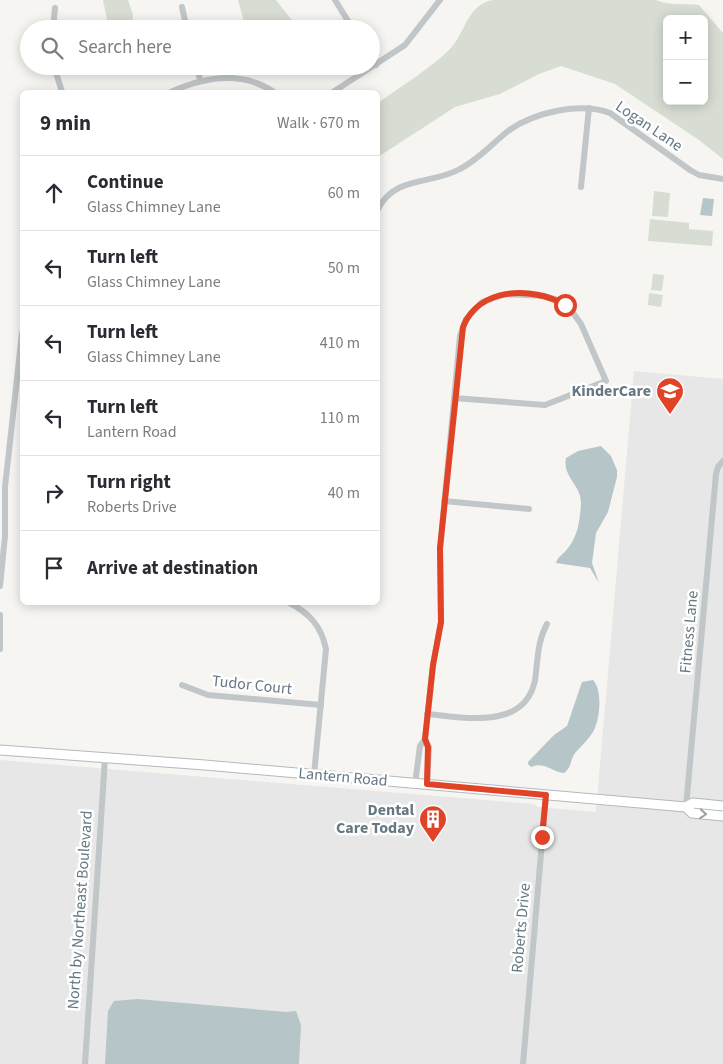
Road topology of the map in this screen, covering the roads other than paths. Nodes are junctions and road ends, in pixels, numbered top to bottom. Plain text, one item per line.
1 (335, 0) edge
2 (440, 0) edge
3 (55, 8) dead end
4 (182, 8) dead end
5 (54, 20) edge
6 (185, 20) edge
7 (347, 20) edge
8 (380, 62) edge
9 (57, 75) edge
10 (199, 75) edge
11 (360, 75) edge
12 (200, 80) junction
13 (61, 90) edge
14 (176, 90) edge
15 (270, 90) edge
16 (336, 90) edge
17 (589, 108) junction
18 (723, 179) edge
19 (581, 187) dead end
20 (380, 206) edge
21 (20, 376) edge
22 (19, 397) edge
23 (454, 398) junction
24 (723, 461) edge
25 (444, 501) junction
26 (529, 510) dead end
27 (0, 586) edge
28 (292, 605) edge
29 (0, 615) edge
30 (547, 624) dead end
31 (0, 649) edge
32 (182, 685) dead end
33 (320, 705) junction
34 (427, 714) junction
35 (425, 739) junction
36 (0, 750) edge
37 (105, 758) junction
38 (314, 774) junction
39 (415, 784) junction
40 (427, 784) junction
41 (546, 795) junction
42 (723, 806) edge
43 (686, 807) junction
44 (723, 816) edge
45 (85, 1064) edge
46 (523, 1064) edge

1 - 7 street
2 - 8 street
3 - 5 street
4 - 6 street
9 - 13 street
10 - 12 street
11 - 16 street
12 - 14 street
12 - 15 street
17 - 18 street, Logan Lane
17 - 19 street
17 - 20 street, Logan Lane
21 - 22 street
22 - 27 street
23 - 23 street
23 - 25 street
24 - 43 street, Fitness Lane
25 - 26 street
25 - 34 street
28 - 33 street
29 - 31 street
30 - 34 street
32 - 33 street, Tudor Court
33 - 38 street
34 - 35 street
35 - 39 street
35 - 40 street
36 - 37 street, Lantern Road
37 - 38 street, Lantern Road
37 - 45 street, North by Northeast Boulevard
38 - 39 street, Lantern Road
39 - 40 street, Lantern Road
40 - 41 street, Lantern Road
41 - 43 street, Lantern Road
41 - 46 street, Roberts Drive
42 - 43 street, Lantern Road
43 -> 44 street, Lantern Road

